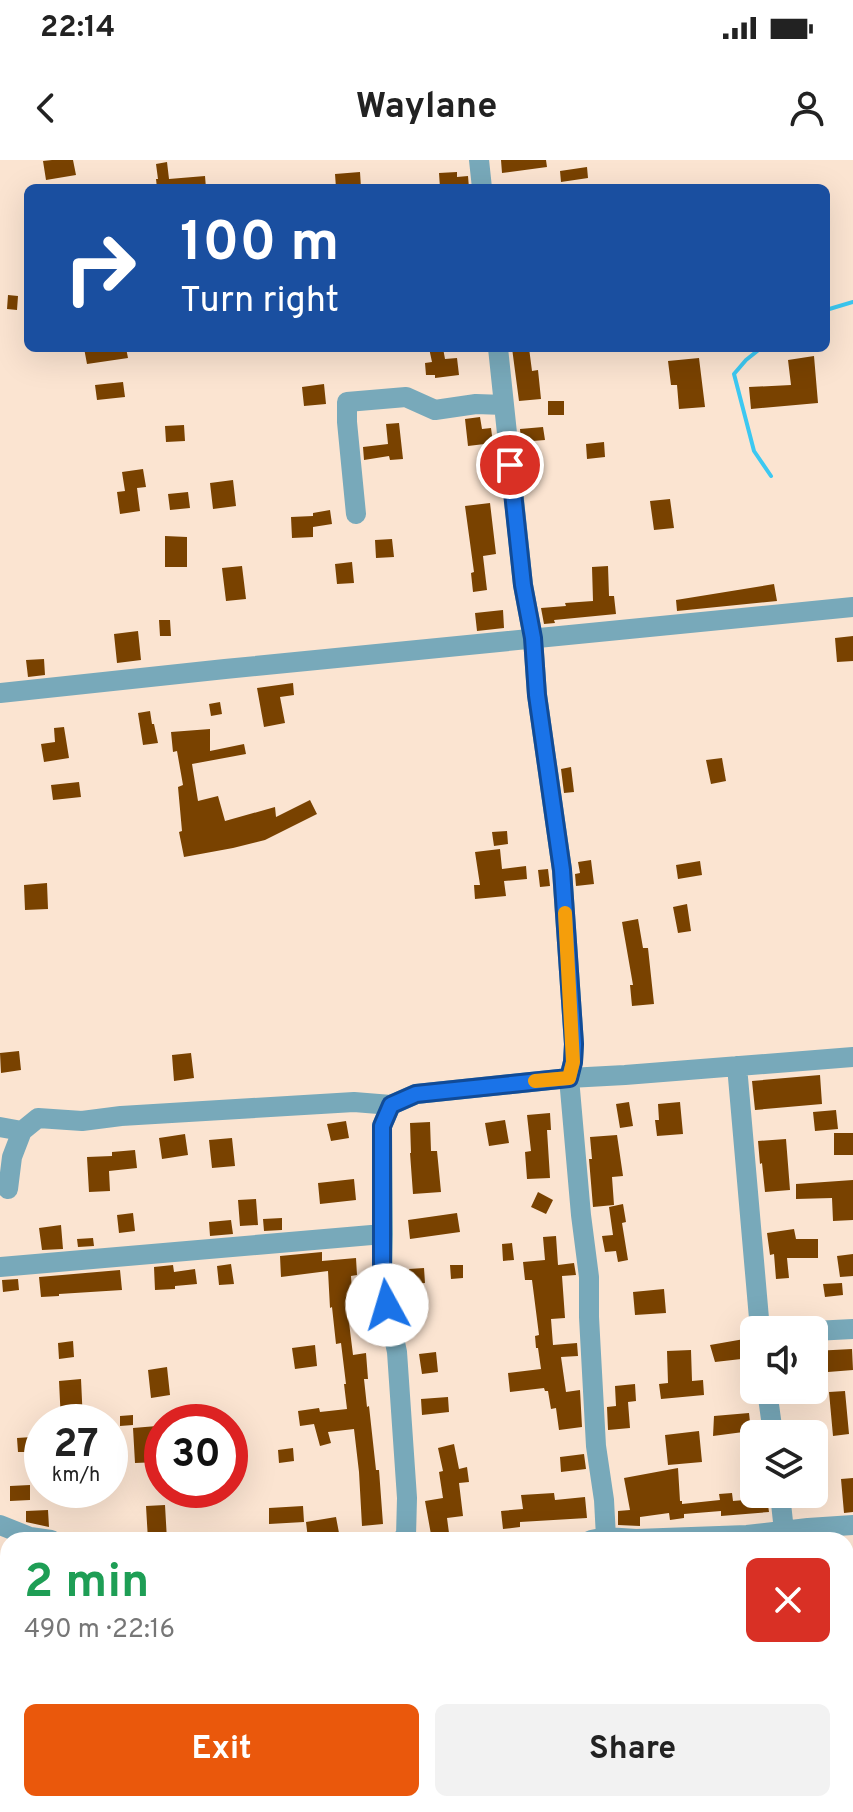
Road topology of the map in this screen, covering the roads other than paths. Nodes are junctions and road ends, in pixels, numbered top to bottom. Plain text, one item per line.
1 (479, 160) edge
2 (482, 184) edge
3 (498, 352) edge
4 (504, 405) junction
5 (356, 514) dead end
6 (853, 607) edge
7 (533, 638) junction
8 (0, 693) edge
9 (853, 1057) edge
10 (737, 1066) junction
11 (569, 1078) junction
12 (391, 1105) junction
13 (0, 1127) edge
14 (22, 1131) junction
15 (8, 1189) dead end
16 (383, 1234) junction
17 (0, 1267) edge
18 (759, 1316) edge
19 (853, 1329) edge
20 (828, 1330) edge
21 (782, 1508) edge
22 (853, 1525) edge
23 (784, 1531) junction
24 (405, 1532) edge
25 (600, 1532) edge
26 (775, 1532) edge

1 - 2 street
3 - 4 street
4 - 5 street
4 - 7 street
6 - 7 street
7 - 8 street
7 - 11 street
9 - 10 street
10 - 11 street
10 - 18 street
11 - 12 street
11 - 25 street
12 - 14 street
12 - 16 street
13 - 14 street
14 - 15 street
16 - 17 street
16 - 24 street
19 - 20 street
21 - 23 street
22 - 23 street
23 - 26 street

